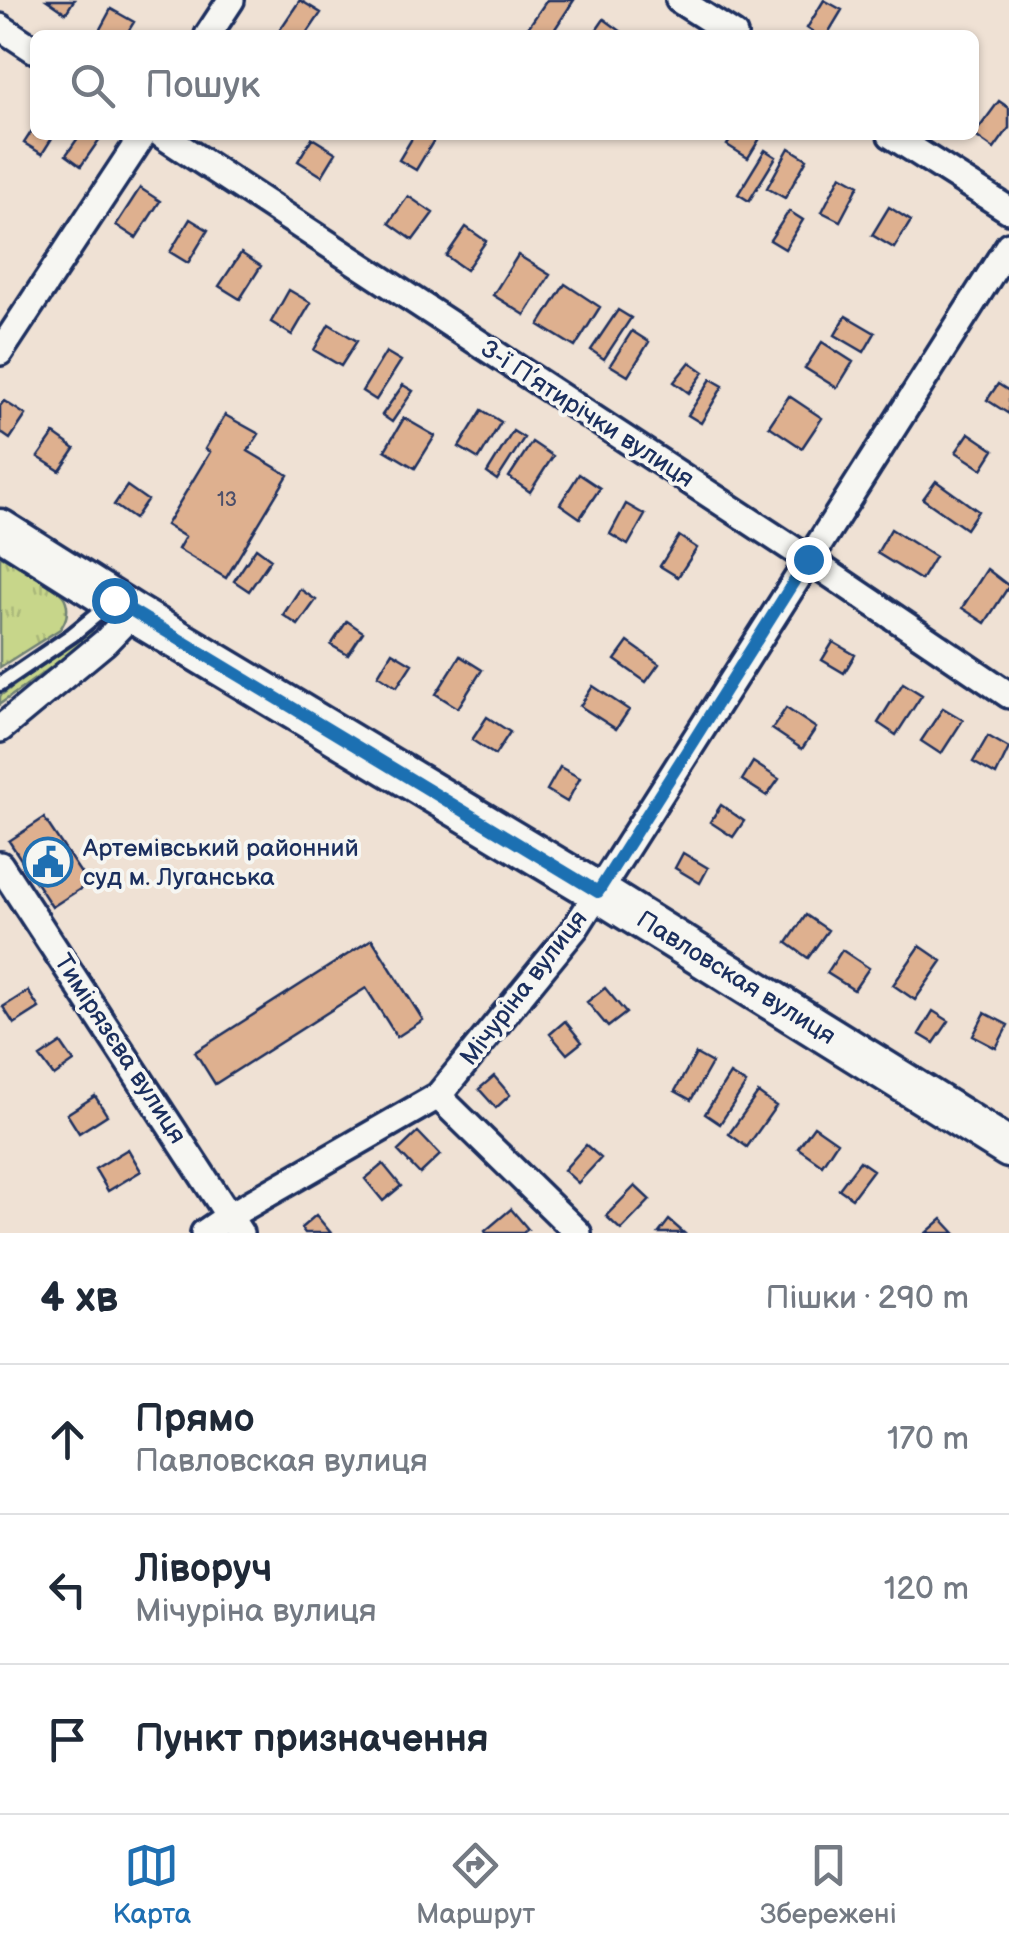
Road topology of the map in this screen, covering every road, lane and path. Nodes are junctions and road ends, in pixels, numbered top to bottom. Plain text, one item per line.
1 (231, 0) edge
2 (679, 0) edge
3 (0, 27) edge
4 (211, 30) edge
5 (726, 30) edge
6 (30, 47) edge
7 (140, 140) edge
8 (170, 140) edge
9 (899, 140) edge
10 (1009, 210) edge
11 (1009, 245) edge
12 (0, 352) edge
13 (0, 528) edge
14 (808, 559) junction
15 (123, 607) junction
16 (0, 684) edge
17 (1009, 695) edge
18 (0, 729) edge
19 (0, 865) edge
20 (598, 892) junction
21 (438, 1096) junction
22 (1009, 1148) edge
23 (234, 1225) edge
24 (204, 1233) edge
25 (578, 1233) edge

1 - 4 street
2 - 5 street
3 - 6 street
7 - 12 street
8 - 14 street, 3-ї П’ятирічки вулиця
9 - 10 street
11 - 14 street, Мічуріна вулиця
13 - 15 main road, Павловская вулиця
14 - 17 street, 3-ї П’ятирічки вулиця
14 - 20 street, Мічуріна вулиця
15 - 16 lane
15 - 18 street
15 - 20 main road, Павловская вулиця
19 - 23 street, Тимірязєва вулиця
20 - 21 street, Мічуріна вулиця
20 - 22 main road, Павловская вулиця
21 - 23 street, Мічуріна вулиця
21 - 25 street
23 - 24 street, Мічуріна вулиця

